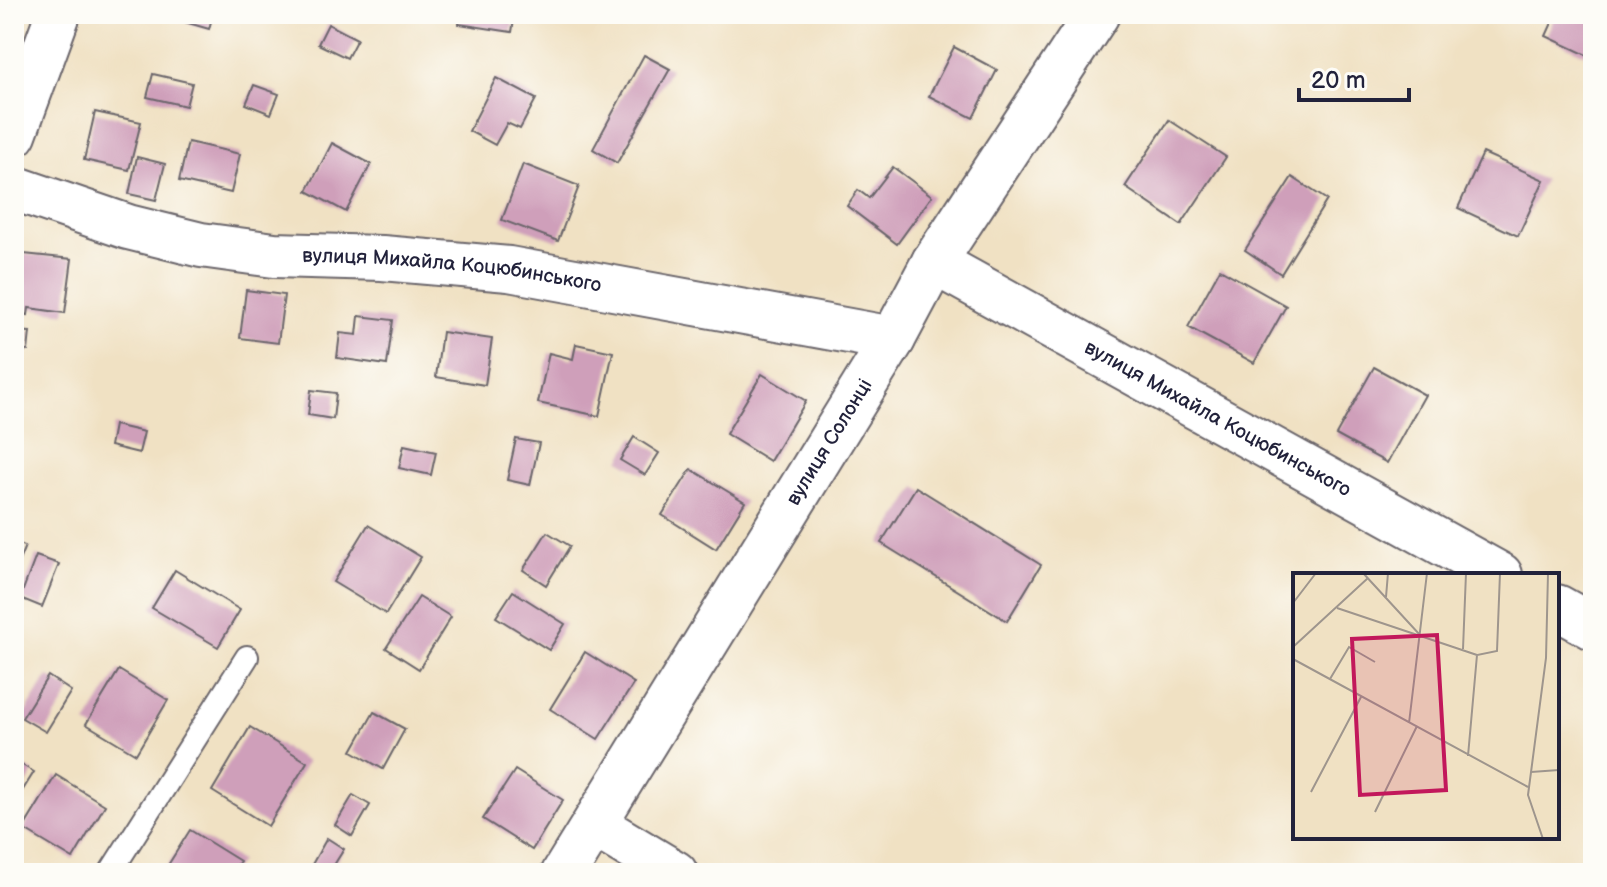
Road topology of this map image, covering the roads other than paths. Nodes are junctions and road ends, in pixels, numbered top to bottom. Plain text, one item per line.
1 (58, 14) edge
2 (1097, 14) edge
3 (14, 134) edge
4 (14, 188) edge
5 (934, 262) junction
6 (893, 339) junction
7 (1496, 573) edge
8 (1559, 608) edge
9 (1593, 627) edge
10 (247, 657) dead end
11 (595, 825) junction
12 (110, 873) edge
13 (564, 873) edge
14 (675, 873) edge

1 - 3 street
2 - 5 street, вулиця Солонці
4 - 6 street, вулиця Михайла Коцюбинського
5 - 6 street, вулиця Солонці
5 - 7 street, вулиця Михайла Коцюбинського
6 - 11 street, вулиця Солонці
8 - 9 street
10 - 12 lane
11 - 13 street, вулиця Солонці
11 - 14 street

